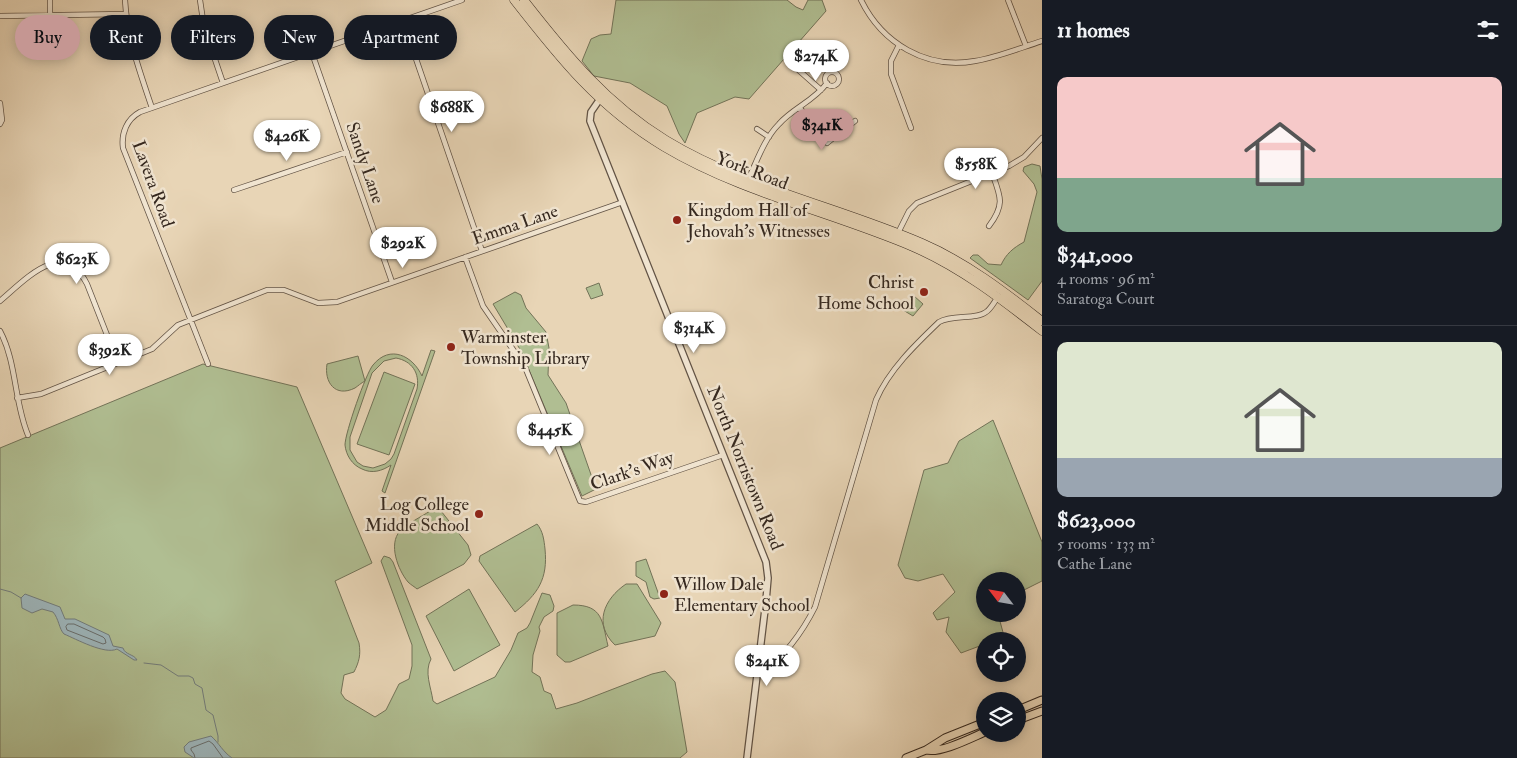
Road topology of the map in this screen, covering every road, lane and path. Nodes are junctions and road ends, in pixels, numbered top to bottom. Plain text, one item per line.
1 (50, 0) edge
2 (125, 0) edge
3 (200, 0) edge
4 (462, 0) edge
5 (514, 0) edge
6 (524, 0) edge
7 (861, 0) edge
8 (1008, 0) edge
9 (126, 14) junction
10 (50, 15) edge
11 (80, 15) edge
12 (422, 15) edge
13 (0, 16) edge
14 (15, 16) edge
15 (1042, 41) edge
16 (898, 45) junction
17 (1026, 46) junction
18 (291, 60) edge
19 (314, 60) edge
20 (416, 60) edge
21 (794, 66) dead end
22 (223, 83) junction
23 (826, 83) dead end
24 (822, 90) junction
25 (602, 96) junction
26 (0, 103) edge
27 (152, 108) junction
28 (800, 108) junction
29 (855, 121) dead end
30 (0, 124) edge
31 (912, 128) dead end
32 (757, 129) dead end
33 (769, 137) junction
34 (1042, 138) edge
35 (347, 152) junction
36 (992, 173) junction
37 (747, 182) junction
38 (234, 190) dead end
39 (623, 202) junction
40 (989, 226) dead end
41 (898, 233) junction
42 (482, 251) junction
43 (465, 257) junction
44 (392, 282) junction
45 (998, 297) junction
46 (0, 300) edge
47 (190, 320) junction
48 (1042, 321) edge
49 (0, 331) edge
50 (1042, 331) edge
51 (118, 363) junction
52 (208, 364) dead end
53 (17, 398) junction
54 (28, 435) dead end
55 (723, 454) junction
56 (759, 670) junction
57 (1042, 700) edge
58 (1026, 707) edge
59 (1042, 711) edge
60 (1026, 717) edge
61 (976, 726) edge
62 (976, 736) edge
63 (926, 750) junction
64 (747, 758) edge
65 (906, 758) edge

1 - 10 street
2 - 9 street
3 - 22 street
4 - 12 street, Lavera Road
5 - 25 highway, York Road
6 - 25 highway, York Road
7 - 16 street
8 - 17 street
9 - 11 street
9 - 27 street
13 - 14 street
15 - 17 street
16 - 17 street
16 - 31 street
18 - 22 street, Lavera Road
19 - 35 street, Sandy Lane
20 - 42 street
21 - 24 street
22 - 27 street, Lavera Road
23 - 24 street
24 - 28 street
25 - 37 highway, York Road
25 - 39 street, North Norristown Road
26 - 30 street
27 - 47 street, Lavera Road
28 - 29 street
28 - 33 street
32 - 33 street
33 - 37 street
34 - 36 street
35 - 38 street
35 - 44 street, Sandy Lane
36 - 40 street
36 - 41 street
37 - 41 highway, York Road
37 - 45 highway, York Road
39 - 42 street, Emma Lane
39 - 55 street, North Norristown Road
41 - 48 highway, York Road
42 - 43 street, Emma Lane
43 - 44 street, Emma Lane
43 - 55 street, Clark's Way
44 - 47 street, Emma Lane
45 - 50 highway, York Road
45 - 56 street
46 - 51 street
47 - 51 street, Emma Lane
47 - 52 street, Lavera Road
49 - 53 street
51 - 53 street, Emma Lane
53 - 54 street
55 - 56 street, North Norristown Road
56 - 64 street, North Norristown Road
57 - 58 main road
59 - 60 main road
61 - 63 main road
62 - 63 main road
63 - 65 main road

